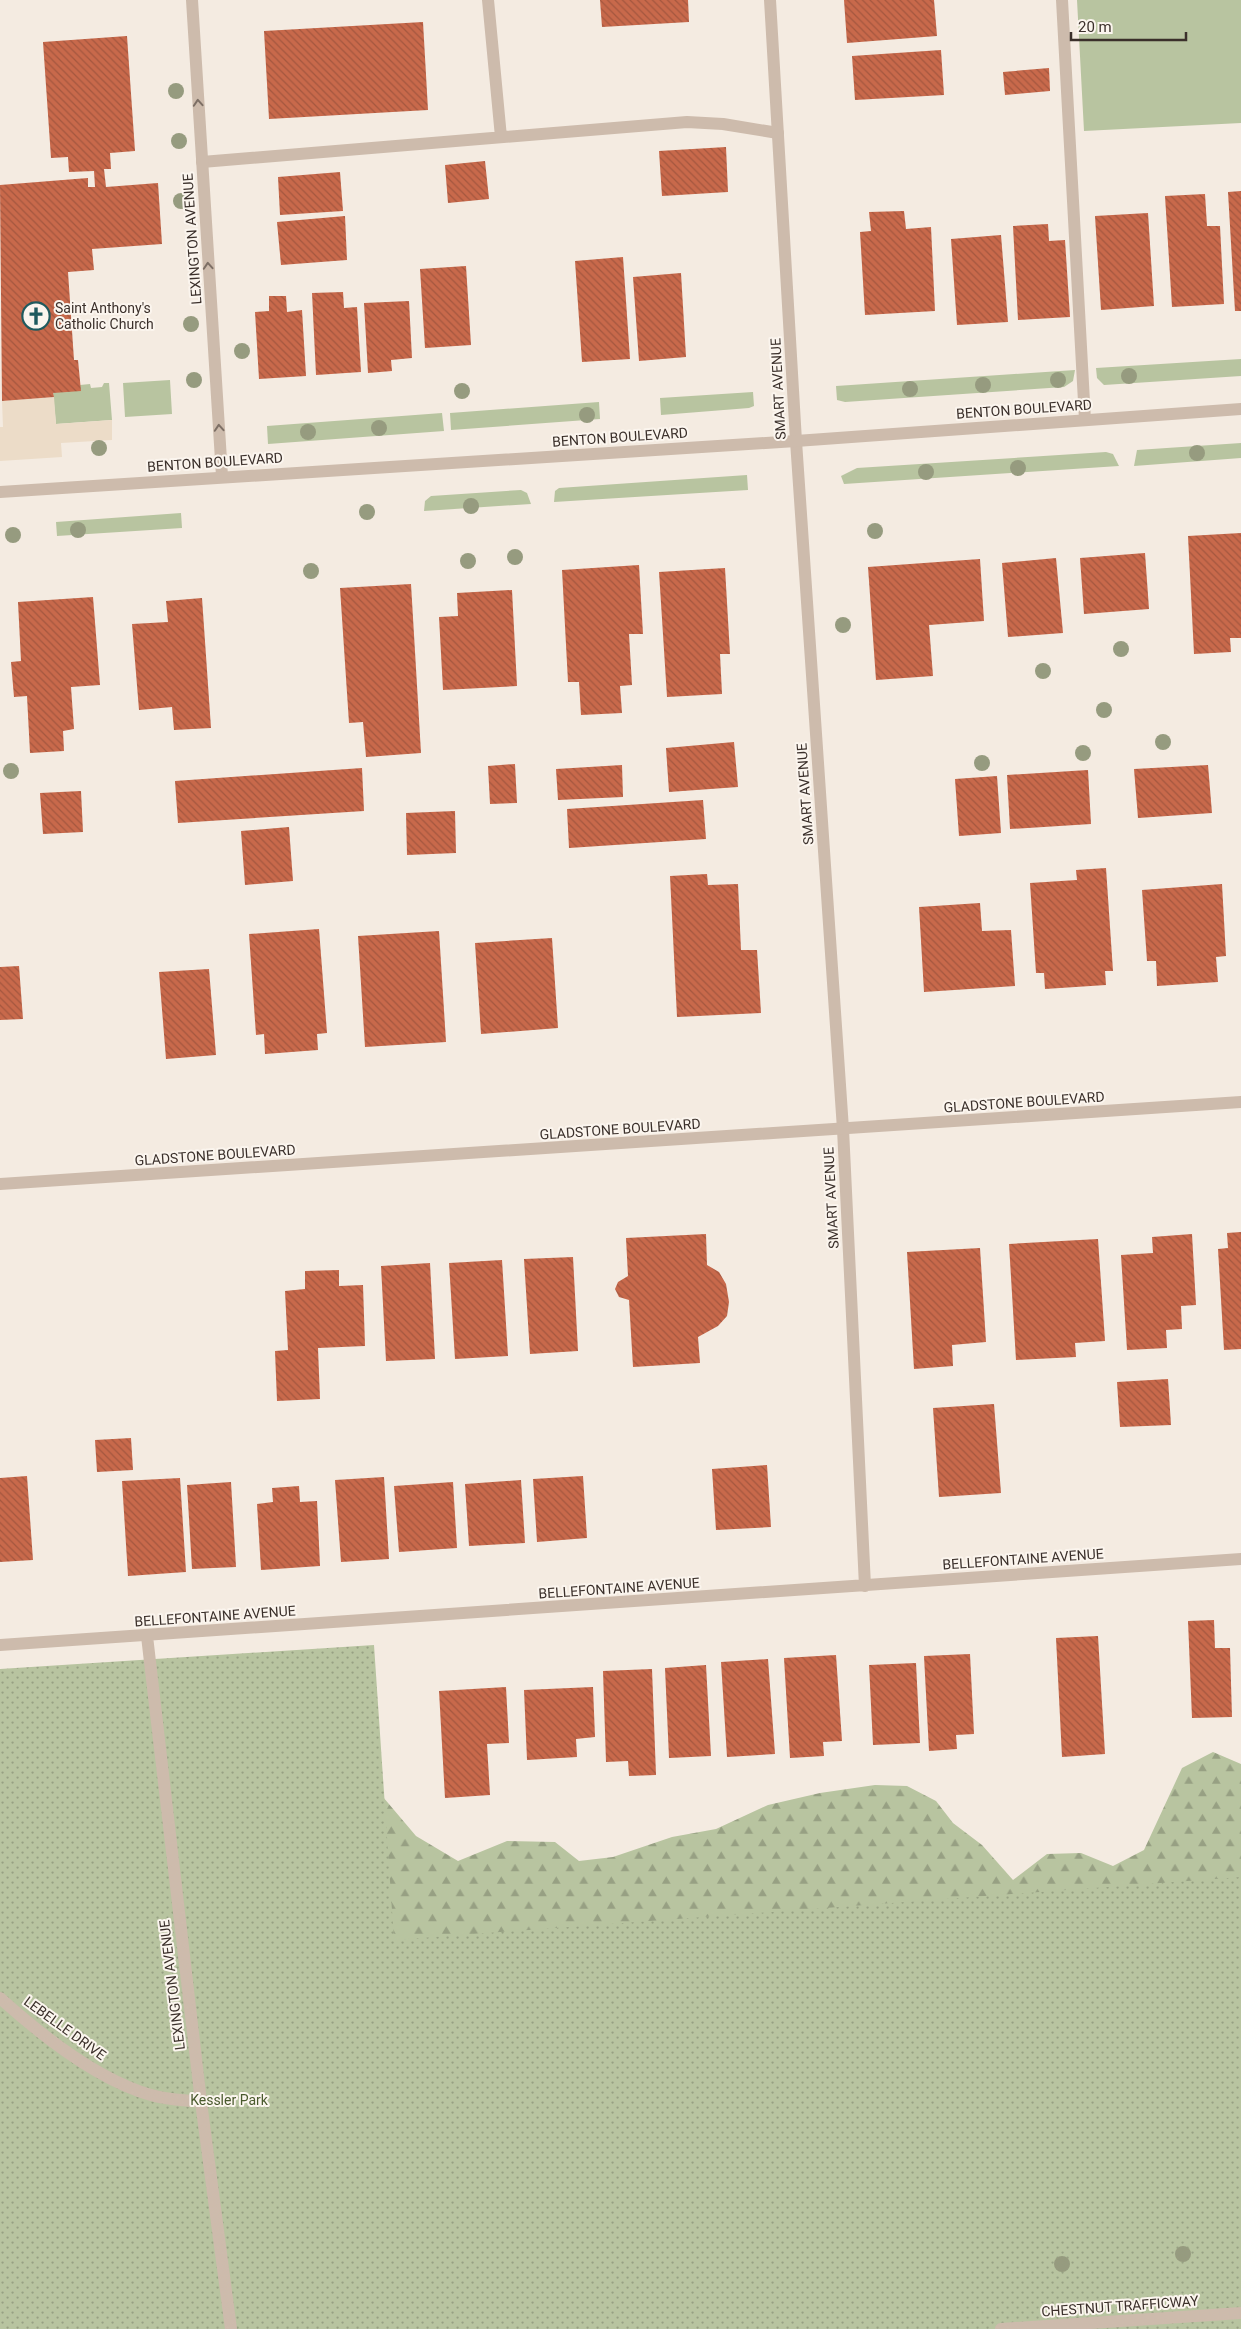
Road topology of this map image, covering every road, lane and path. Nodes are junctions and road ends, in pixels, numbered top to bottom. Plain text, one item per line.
1 (192, 0) edge
2 (488, 0) edge
3 (770, 0) edge
4 (1062, 0) edge
5 (778, 133) junction
6 (501, 137) junction
7 (202, 162) junction
8 (1241, 409) edge
9 (1086, 420) junction
10 (796, 441) junction
11 (222, 476) junction
12 (0, 492) edge
13 (1241, 1102) edge
14 (843, 1130) junction
15 (0, 1184) edge
16 (1241, 1559) edge
17 (865, 1586) junction
18 (147, 1636) junction
19 (0, 1645) edge
20 (0, 1998) edge
21 (201, 2102) junction
22 (1241, 2314) edge
23 (231, 2329) edge
24 (1001, 2329) edge

7 -> 1 street, LEXINGTON AVENUE
2 - 6 street
3 - 5 street, SMART AVENUE
4 - 9 street
5 - 6 street
5 - 10 street, SMART AVENUE
6 - 7 street
11 -> 7 street, LEXINGTON AVENUE
8 - 9 street, BENTON BOULEVARD
9 - 10 street, BENTON BOULEVARD
10 - 11 street, BENTON BOULEVARD
10 - 14 street, SMART AVENUE
11 - 12 street, BENTON BOULEVARD
13 - 14 street, GLADSTONE BOULEVARD
14 - 15 street, GLADSTONE BOULEVARD
14 - 17 street, SMART AVENUE
16 - 17 street, BELLEFONTAINE AVENUE
17 - 18 street, BELLEFONTAINE AVENUE
18 - 19 street, BELLEFONTAINE AVENUE
18 - 21 street, LEXINGTON AVENUE
20 - 21 street, LEBELLE DRIVE
21 - 23 street, LEXINGTON AVENUE
22 - 24 street, CHESTNUT TRAFFICWAY

